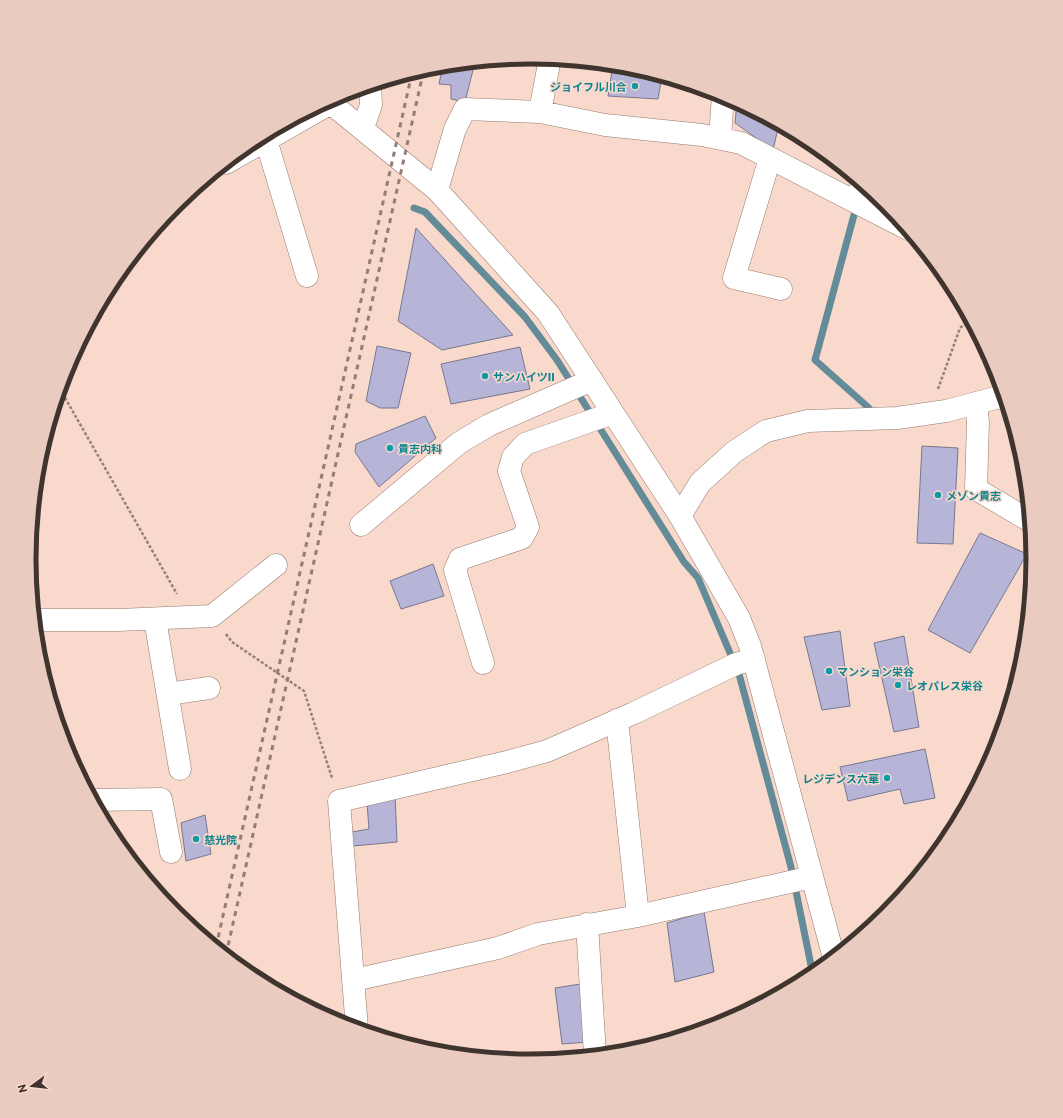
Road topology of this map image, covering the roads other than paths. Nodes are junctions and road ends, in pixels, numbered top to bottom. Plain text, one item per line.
1 (549, 65) edge
2 (370, 91) edge
3 (723, 102) edge
4 (334, 105) edge
5 (540, 112) junction
6 (363, 128) junction
7 (720, 138) junction
8 (266, 140) edge
9 (770, 158) junction
10 (437, 190) junction
11 (859, 193) edge
12 (885, 212) edge
13 (307, 276) dead end
14 (781, 289) dead end
15 (586, 383) junction
16 (1000, 397) edge
17 (976, 403) junction
18 (607, 415) junction
19 (680, 516) junction
20 (1025, 519) edge
21 (361, 524) dead end
22 (276, 565) dead end
23 (155, 619) junction
24 (40, 620) edge
25 (483, 663) dead end
26 (739, 664) junction
27 (209, 688) dead end
28 (168, 694) junction
29 (617, 720) junction
30 (180, 769) dead end
31 (98, 800) edge
32 (171, 852) dead end
33 (797, 880) junction
34 (638, 916) junction
35 (587, 924) junction
36 (832, 953) edge
37 (354, 980) junction
38 (357, 1022) edge
39 (595, 1050) edge

1 - 5 street
2 - 6 street
3 - 7 street
4 - 6 street
5 - 7 street
5 - 10 street
6 - 10 street
7 - 9 street
8 - 13 street
9 - 11 street
9 - 14 street
10 - 15 street
11 - 12 street
15 - 18 street
15 - 21 street
16 - 17 street
17 - 19 street
17 - 20 street
18 - 19 street
18 - 25 street
19 - 26 street
22 - 23 street
23 - 24 street
23 - 28 street
26 - 29 street
26 - 33 street
27 - 28 street
28 - 30 street
29 - 34 street
29 - 37 street
31 - 32 street
33 - 34 street
33 - 36 street
34 - 35 street
35 - 37 street
35 - 39 street
37 - 38 street

